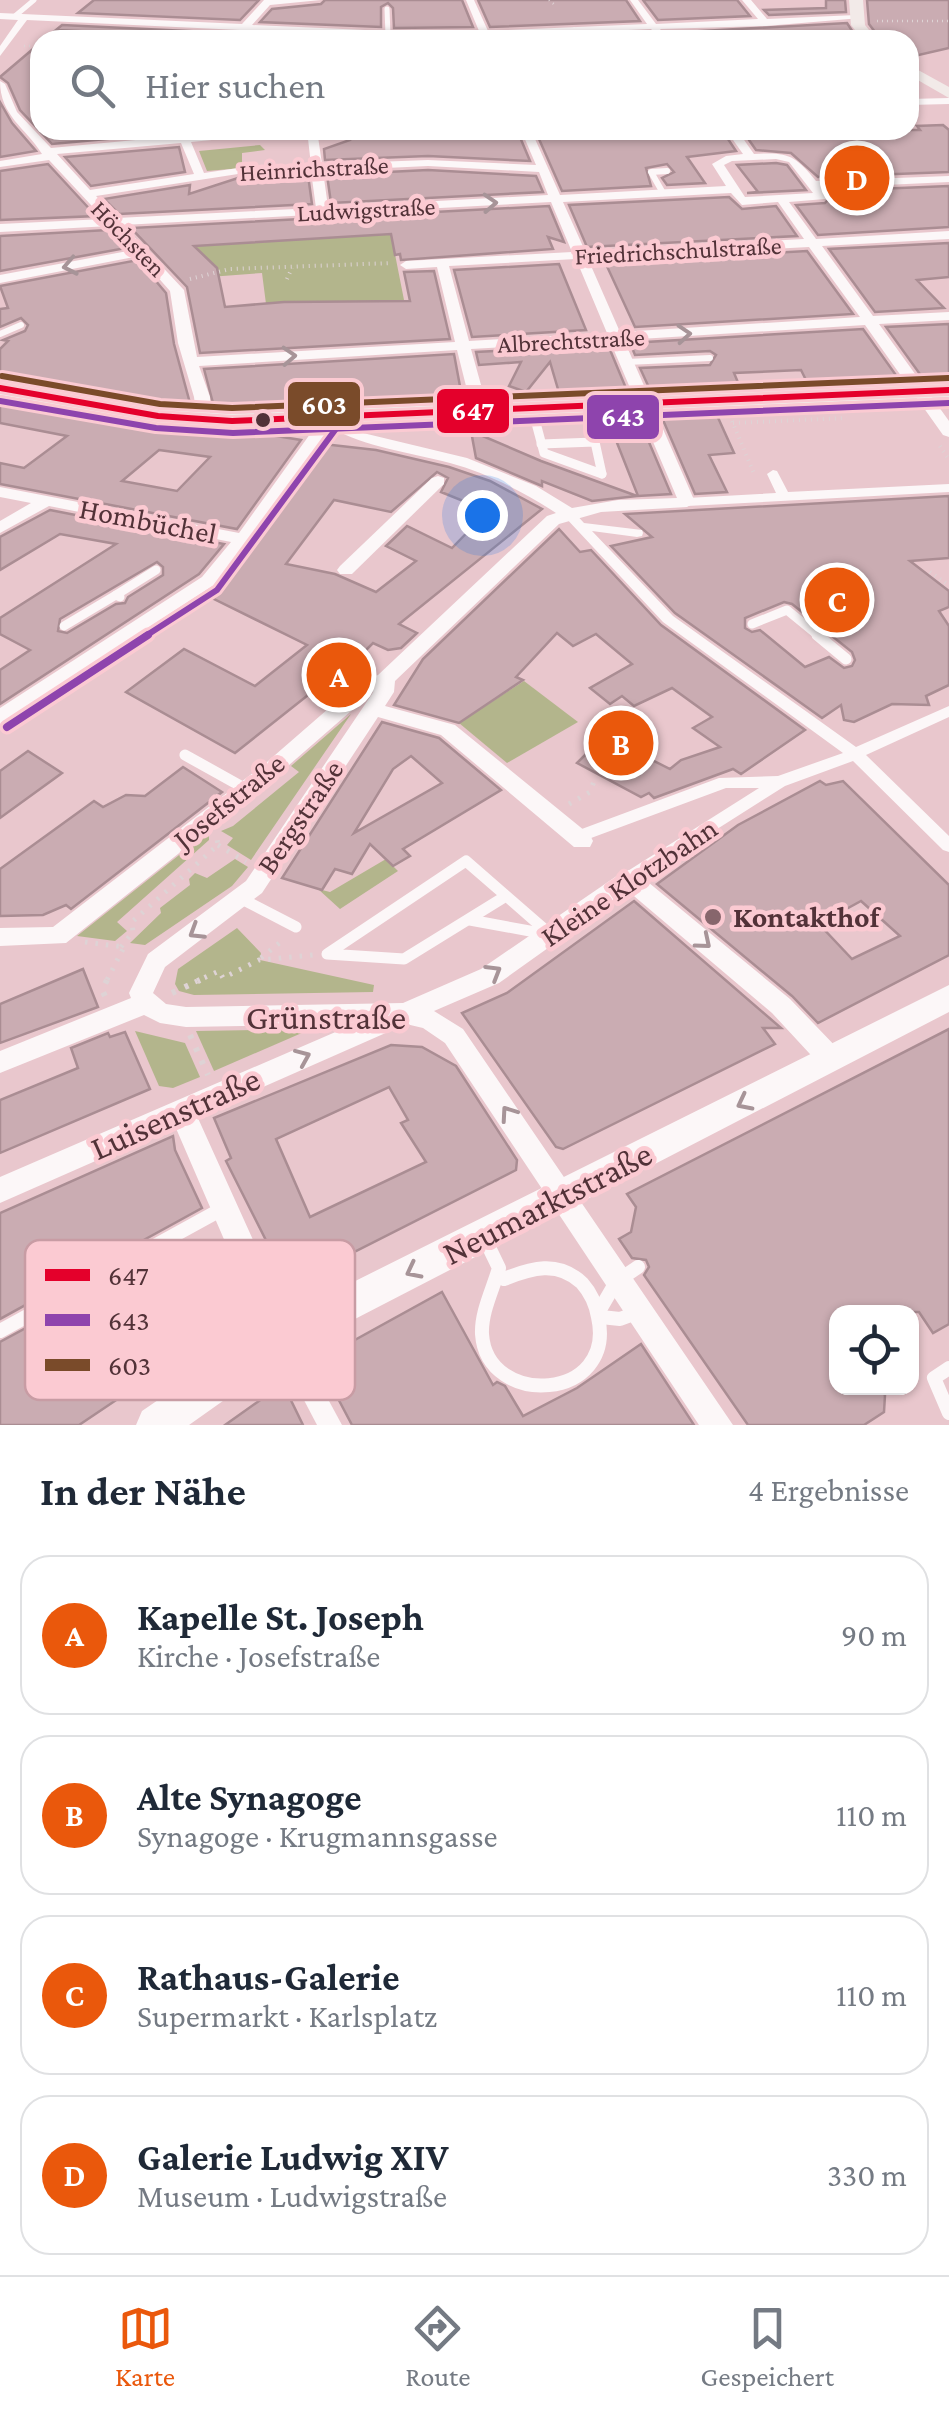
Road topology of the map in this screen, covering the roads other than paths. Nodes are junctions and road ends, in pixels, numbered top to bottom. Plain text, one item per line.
1 (34, 0) edge
2 (317, 0) edge
3 (470, 0) edge
4 (634, 0) edge
5 (746, 0) edge
6 (856, 0) edge
7 (387, 9) dead end
8 (0, 16) edge
9 (20, 17) junction
10 (766, 23) junction
11 (170, 24) junction
12 (654, 27) junction
13 (865, 27) edge
14 (244, 28) junction
15 (163, 30) edge
16 (285, 30) edge
17 (388, 30) edge
18 (482, 30) edge
19 (625, 30) edge
20 (656, 30) edge
21 (0, 53) edge
22 (919, 75) edge
23 (0, 84) edge
24 (949, 97) edge
25 (919, 101) edge
26 (30, 134) edge
27 (36, 140) edge
28 (138, 140) edge
29 (186, 140) edge
30 (313, 140) edge
31 (530, 140) edge
32 (738, 140) edge
33 (48, 154) junction
34 (751, 157) junction
35 (0, 164) edge
36 (316, 168) junction
37 (543, 169) junction
38 (667, 171) dead end
39 (200, 176) junction
40 (949, 178) edge
41 (813, 185) junction
42 (733, 189) junction
43 (663, 193) junction
44 (87, 194) junction
45 (556, 199) junction
46 (783, 201) junction
47 (322, 211) junction
48 (110, 222) junction
49 (0, 228) edge
50 (949, 235) edge
51 (812, 243) junction
52 (141, 252) junction
53 (580, 256) junction
54 (442, 263) junction
55 (399, 264) road end
56 (0, 280) edge
57 (949, 316) edge
58 (870, 322) junction
59 (21, 325) dead end
60 (0, 334) edge
61 (618, 338) junction
62 (464, 346) junction
63 (710, 358) dead end
64 (192, 362) junction
65 (628, 362) junction
66 (0, 388) edge
67 (949, 390) edge
68 (920, 391) junction
69 (644, 402) junction
70 (532, 408) junction
71 (480, 410) junction
72 (328, 419) junction
73 (202, 420) junction
74 (949, 432) edge
75 (541, 444) junction
76 (449, 471) junction
77 (773, 474) dead end
78 (949, 488) edge
79 (0, 492) edge
80 (784, 496) junction
81 (46, 501) junction
82 (687, 502) junction
83 (574, 520) junction
84 (0, 528) edge
85 (636, 533) dead end
86 (243, 539) junction
87 (156, 570) dead end
88 (346, 570) dead end
89 (752, 624) dead end
90 (64, 626) dead end
91 (846, 659) dead end
92 (385, 679) junction
93 (914, 707) dead end
94 (372, 709) junction
95 (949, 711) edge
96 (0, 717) edge
97 (926, 721) junction
98 (855, 754) junction
99 (185, 755) dead end
100 (779, 782) junction
101 (246, 789) junction
102 (579, 839) joint
103 (949, 846) edge
104 (629, 879) junction
105 (506, 896) junction
106 (242, 899) junction
107 (468, 920) junction
108 (296, 927) dead end
109 (551, 935) junction
110 (0, 937) edge
111 (949, 998) edge
112 (146, 1003) junction
113 (405, 1013) junction
114 (831, 1060) junction
115 (0, 1062) edge
116 (181, 1110) junction
117 (0, 1190) edge
118 (562, 1194) junction
119 (224, 1208) junction
120 (483, 1236) junction
121 (166, 1240) edge
122 (238, 1240) edge
123 (638, 1267) dead end
124 (355, 1301) edge
125 (641, 1312) junction
126 (599, 1316) junction
127 (25, 1317) edge
128 (0, 1331) edge
129 (949, 1368) edge
130 (192, 1400) edge
131 (316, 1400) edge
132 (949, 1413) edge
133 (156, 1425) edge
134 (330, 1425) edge
135 (717, 1425) edge

1 - 9 lane
2 - 14 street
3 - 18 street
4 - 12 street
5 - 10 street
6 - 13 main road
7 - 17 lane
8 - 9 street
9 - 11 street
9 - 21 street
10 - 12 street
10 - 13 street
11 - 14 street
11 - 15 street
12 - 19 street
12 - 20 street
14 - 16 street
22 - 24 main road
23 - 26 street, Höchsten
24 - 25 street
27 - 33 street, Höchsten
28 - 33 street
29 - 39 street
30 - 36 street
31 - 37 street
32 - 34 street
33 - 35 street
33 - 44 street, Höchsten
34 - 41 street
34 - 42 street
36 - 37 street, Heinrichstraße
36 - 39 street, Heinrichstraße
36 - 47 street
37 - 45 street
38 - 43 lane
39 - 44 street, Heinrichstraße
40 - 41 street
41 - 46 street
42 - 43 street, Ludwigstraße
42 - 46 street, Ludwigstraße
43 - 45 street, Ludwigstraße
44 - 48 street, Höchsten
47 -> 45 street, Ludwigstraße
45 - 53 street
46 - 51 street
47 - 48 street, Ludwigstraße
48 - 49 street, Ludwigstraße
48 - 52 street, Höchsten
50 - 51 street, Friedrichschulstraße
51 - 53 street, Friedrichschulstraße
51 - 58 street
52 -> 56 street
52 - 64 street, Höchsten
53 - 54 street, Friedrichschulstraße
53 - 61 street
54 - 55 street, Friedrichschulstraße
54 - 62 street
57 - 58 street, Albrechtstraße
61 -> 58 street, Albrechtstraße
58 - 68 street
59 - 60 lane
61 - 62 street, Albrechtstraße
61 - 65 street
64 -> 62 street, Albrechtstraße
62 - 71 street
63 - 65 lane
64 - 73 street, Höchsten
65 - 69 street
66 - 73 main road
67 - 68 main road
68 - 69 main road
68 - 74 street
69 - 70 main road
69 - 82 street
70 - 71 main road
70 - 75 lane
71 - 72 main road
72 - 73 main road
72 - 76 street
72 - 86 street
75 - 75 lane
76 - 83 street
76 - 88 street
77 - 80 street
78 - 80 street
79 - 81 street
80 - 82 street
81 - 84 street, Hombüchel
81 - 86 street, Hombüchel
82 - 83 street
83 - 85 street
83 - 92 street, Bergstraße
83 - 98 street
86 - 96 street
87 - 90 lane
89 - 91 lane
92 - 94 street, Bergstraße
92 - 101 street, Josefstraße
93 - 97 street
94 - 102 street
94 - 106 street, Bergstraße
95 - 97 street, Kleine Klotzbahn
97 - 98 street, Kleine Klotzbahn
98 - 100 street, Kleine Klotzbahn
98 - 103 street
99 - 101 lane
100 - 102 street
100 - 104 street, Kleine Klotzbahn
101 - 110 street, Josefstraße
104 - 109 street, Kleine Klotzbahn
104 -> 114 street
105 - 107 lane
105 - 107 lane
105 - 109 lane
106 - 108 lane
106 -> 112 street, Bergstraße
107 - 109 lane
113 -> 109 street, Kleine Klotzbahn
111 - 114 street, Neumarktstraße
112 - 113 street, Grünstraße
112 - 115 street
116 -> 113 street, Luisenstraße
118 -> 113 street, Grünstraße
114 -> 118 street, Neumarktstraße
116 - 117 street, Luisenstraße
116 - 119 street
118 - 120 street, Neumarktstraße
118 - 125 street, Grünstraße
119 - 121 lane
119 - 122 street
120 -> 124 street, Neumarktstraße
120 - 126 lane
123 - 126 lane
125 - 126 lane
125 - 135 street, Grünstraße
126 - 126 lane
127 - 128 lane
129 - 132 lane
130 - 133 street, Neumarktstraße
131 - 134 street

